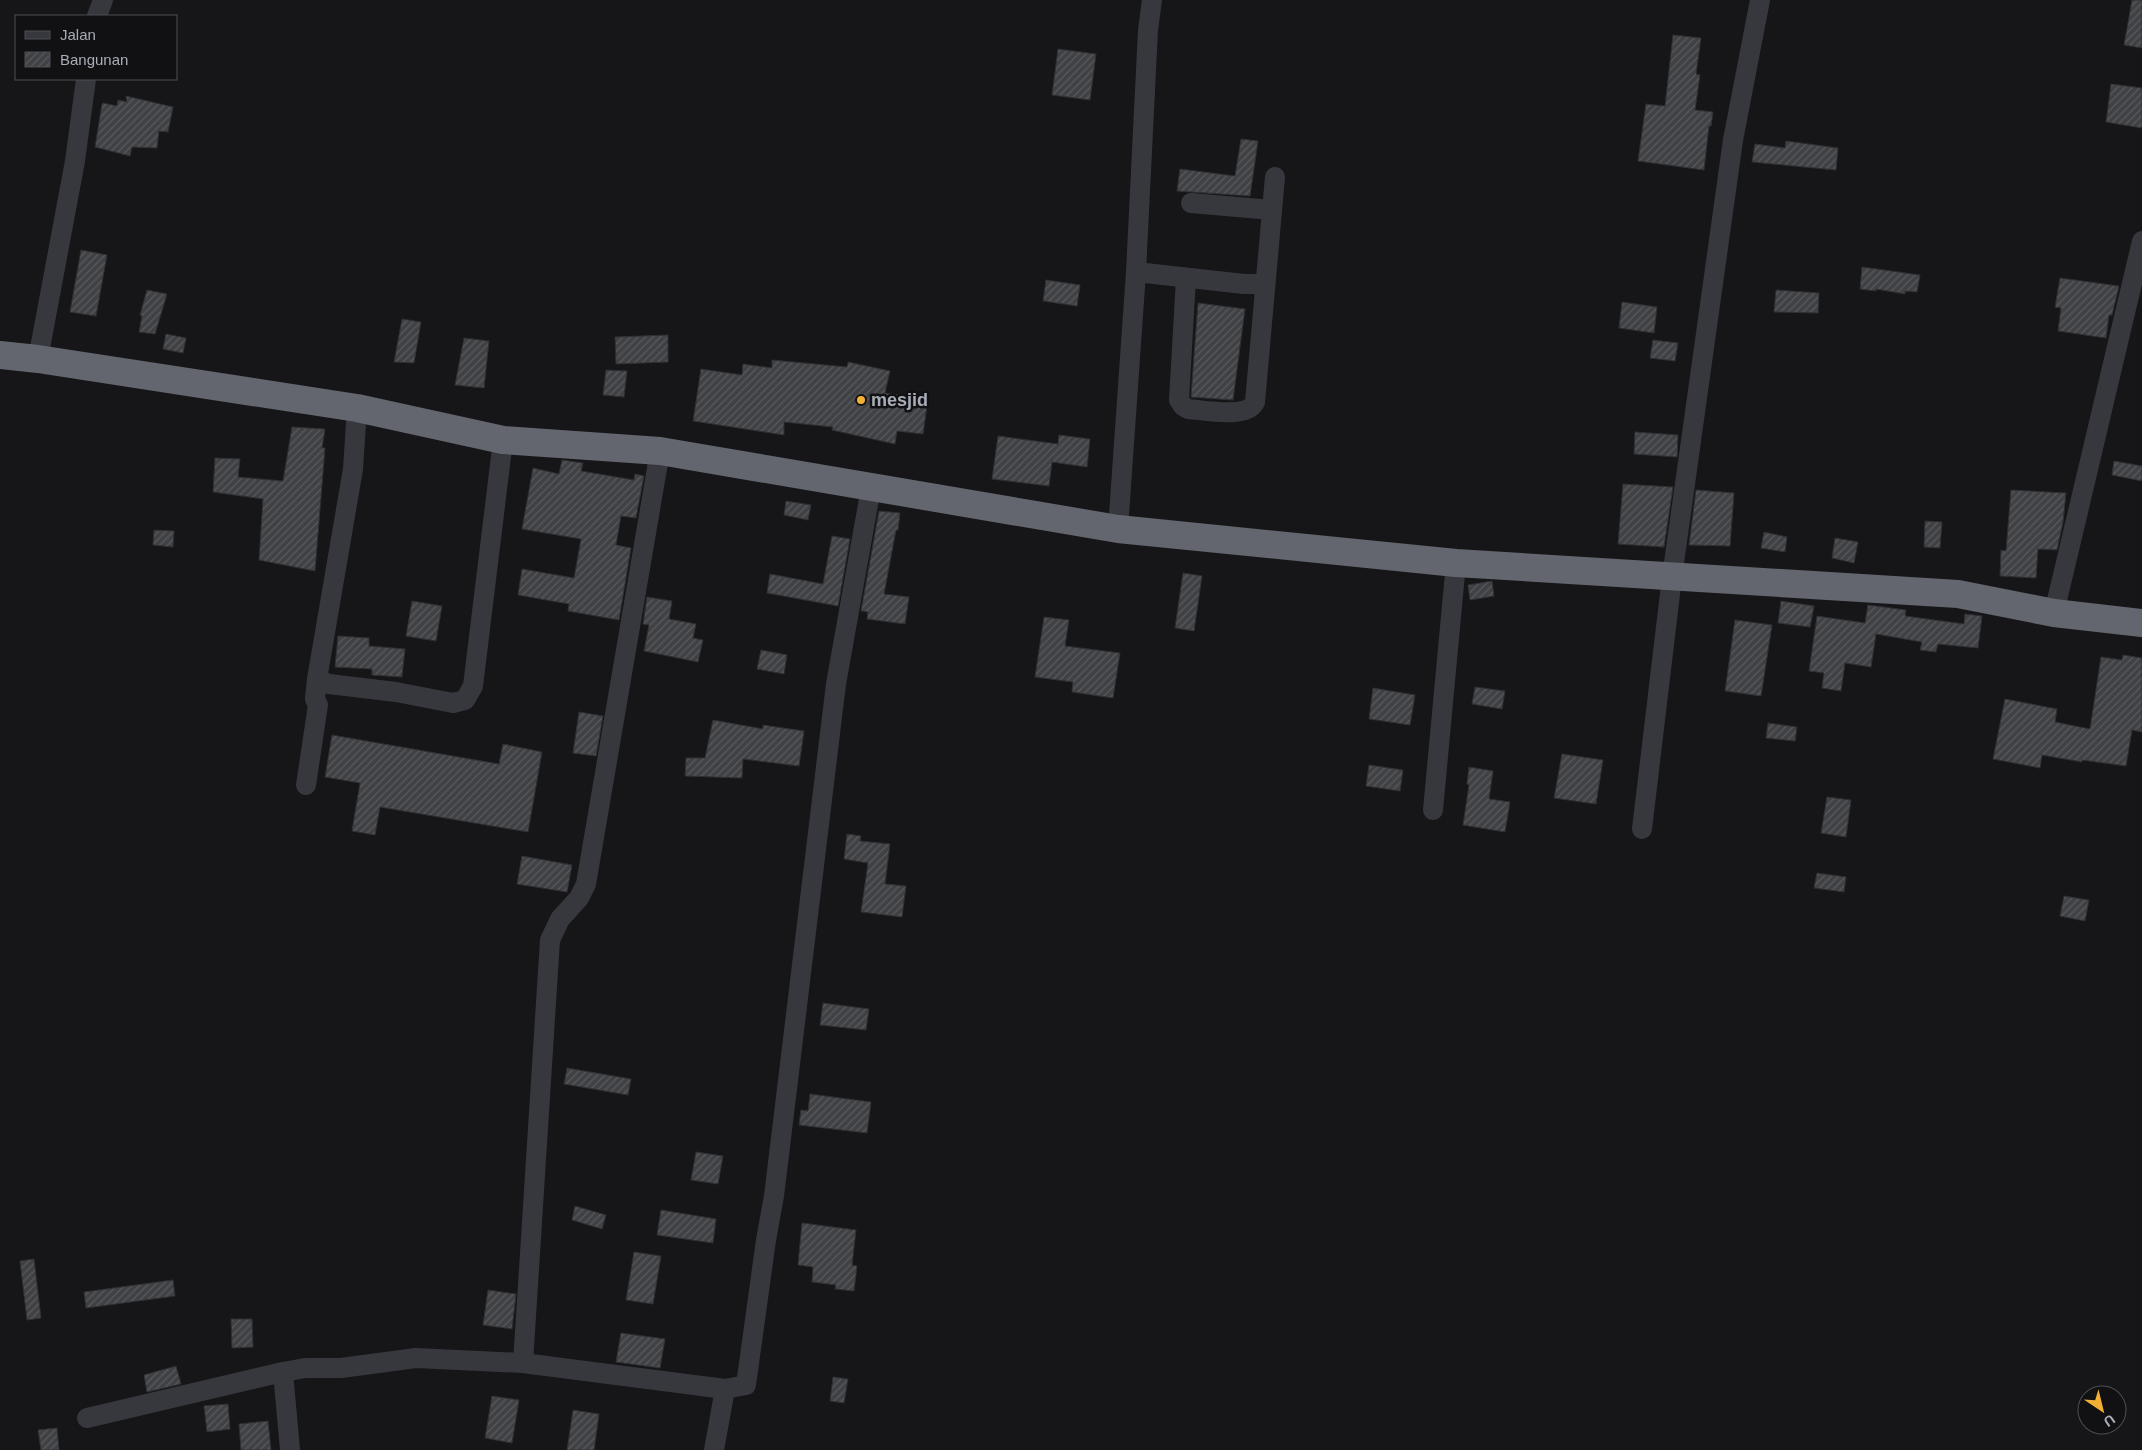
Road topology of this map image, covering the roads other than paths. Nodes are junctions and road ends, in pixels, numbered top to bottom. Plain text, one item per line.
1 (103, 0) edge
2 (1152, 0) edge
3 (1760, 0) edge
4 (97, 15) edge
5 (86, 80) edge
6 (1275, 177) dead end
7 (1191, 203) dead end
8 (1272, 210) junction
9 (2142, 241) edge
10 (1136, 272) junction
11 (1186, 278) junction
12 (1264, 284) junction
13 (0, 355) edge
14 (38, 358) junction
15 (358, 408) junction
16 (502, 440) junction
17 (660, 451) junction
18 (871, 488) junction
19 (1118, 529) junction
20 (1456, 563) junction
21 (1672, 577) junction
22 (2054, 613) junction
23 (2142, 623) edge
24 (317, 679) junction
25 (306, 786) dead end
26 (1433, 810) dead end
27 (1642, 829) dead end
28 (523, 1363) junction
29 (283, 1372) junction
30 (725, 1389) junction
31 (87, 1418) dead end
32 (290, 1450) edge
33 (714, 1450) edge

1 - 4 street
2 - 10 street
3 - 21 street
5 - 14 street
6 - 8 street
7 - 8 street
8 - 12 street
9 - 22 street
10 - 11 street
10 - 19 street
11 - 12 street
11 - 12 street
13 - 14 highway
14 - 15 highway
15 - 16 highway
15 - 24 street
16 - 17 highway
16 - 24 street
17 - 18 highway
17 - 28 street
18 - 19 highway
18 - 30 street
19 - 20 highway
20 - 21 highway
20 - 26 street
21 - 22 highway
21 - 27 street
22 - 23 highway
24 - 25 street
28 - 29 street
28 - 30 street
29 - 31 street
29 - 32 street
30 - 33 street

